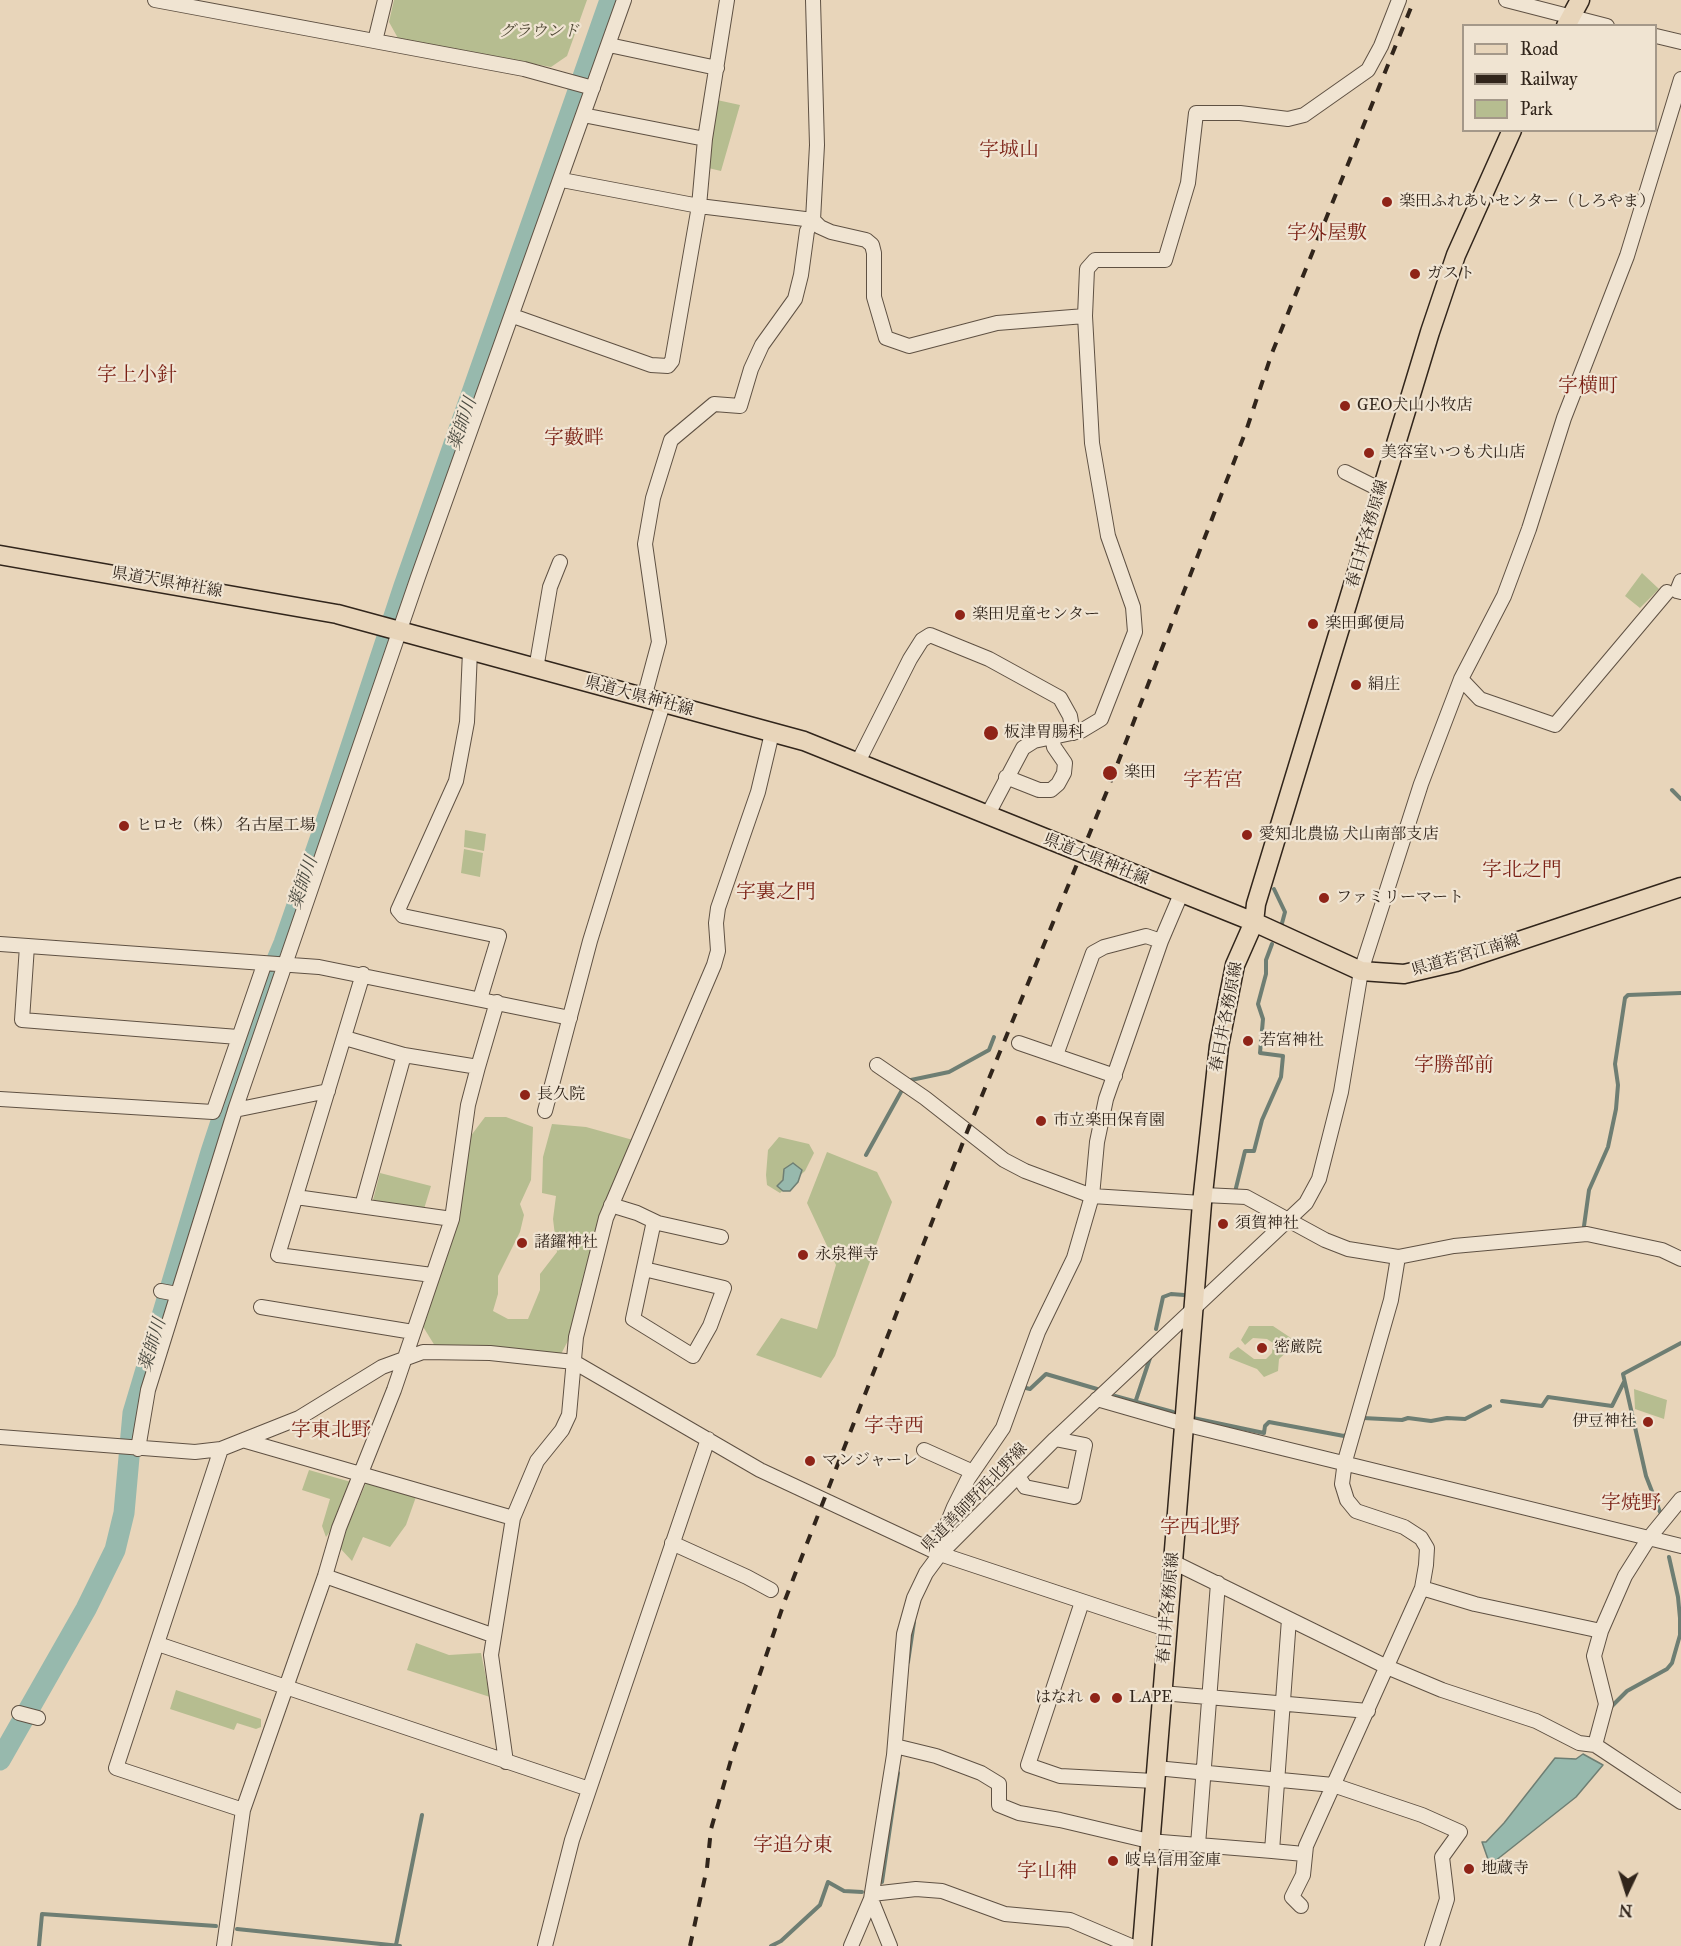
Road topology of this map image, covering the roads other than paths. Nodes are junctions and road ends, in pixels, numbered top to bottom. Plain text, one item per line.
1 (155, 0) edge
2 (385, 0) edge
3 (624, 0) edge
4 (727, 0) edge
5 (813, 0) edge
6 (1399, 0) edge
7 (1506, 0) edge
8 (1580, 0) edge
9 (1568, 22) edge
10 (1588, 24) edge
11 (1657, 36) edge
12 (375, 41) junction
13 (1681, 42) edge
14 (609, 45) junction
15 (717, 68) junction
16 (1681, 79) edge
17 (590, 87) junction
18 (583, 116) junction
19 (1511, 132) edge
20 (705, 139) junction
21 (562, 180) junction
22 (699, 206) junction
23 (813, 220) junction
24 (513, 316) junction
25 (1086, 316) junction
26 (1345, 472) dead end
27 (1381, 490) junction
28 (0, 555) edge
29 (560, 562) dead end
30 (1681, 581) edge
31 (1674, 592) edge
32 (401, 632) junction
33 (470, 651) junction
34 (536, 669) junction
35 (1461, 679) junction
36 (644, 698) junction
37 (663, 704) junction
38 (772, 733) junction
39 (1073, 733) junction
40 (1052, 736) junction
41 (858, 762) junction
42 (1006, 777) junction
43 (987, 816) junction
44 (1681, 886) edge
45 (1181, 894) junction
46 (1254, 922) junction
47 (1161, 941) junction
48 (0, 944) edge
49 (27, 946) junction
50 (287, 963) junction
51 (264, 964) junction
52 (1361, 971) junction
53 (363, 974) junction
54 (480, 999) junction
55 (497, 1002) junction
56 (570, 1018) junction
57 (238, 1037) junction
58 (345, 1038) junction
59 (1019, 1043) dead end
60 (404, 1055) junction
61 (1056, 1055) junction
62 (877, 1065) dead end
63 (478, 1066) junction
64 (1115, 1076) junction
65 (328, 1091) junction
66 (0, 1100) edge
67 (235, 1110) junction
68 (545, 1111) dead end
69 (1092, 1196) junction
70 (296, 1197) junction
71 (1203, 1199) junction
72 (362, 1206) junction
73 (611, 1206) junction
74 (452, 1219) junction
75 (654, 1221) junction
76 (1288, 1221) junction
77 (721, 1238) dead end
78 (1398, 1257) junction
79 (1681, 1259) edge
80 (644, 1269) junction
81 (432, 1275) junction
82 (160, 1291) dead end
83 (177, 1294) junction
84 (1195, 1305) junction
85 (261, 1307) dead end
86 (413, 1332) junction
87 (404, 1358) junction
88 (574, 1362) junction
89 (1097, 1399) junction
90 (1184, 1424) junction
91 (0, 1437) edge
92 (708, 1439) junction
93 (1055, 1439) junction
94 (246, 1441) junction
95 (138, 1449) junction
96 (221, 1449) junction
97 (924, 1450) dead end
98 (1346, 1461) junction
99 (362, 1472) junction
100 (973, 1472) junction
101 (1018, 1476) junction
102 (1681, 1499) edge
103 (513, 1518) junction
104 (1649, 1538) junction
105 (672, 1543) junction
106 (1681, 1546) edge
107 (940, 1554) junction
108 (1173, 1562) junction
109 (325, 1576) junction
110 (1218, 1583) junction
111 (1422, 1588) junction
112 (771, 1590) dead end
113 (1082, 1602) junction
114 (1289, 1619) junction
115 (1166, 1629) junction
116 (1601, 1631) junction
117 (492, 1635) junction
118 (158, 1644) junction
119 (1387, 1667) junction
120 (284, 1687) junction
121 (1162, 1693) junction
122 (1210, 1697) junction
123 (1283, 1704) junction
124 (1368, 1711) junction
125 (19, 1713) dead end
126 (38, 1718) dead end
127 (1595, 1745) junction
128 (895, 1746) junction
129 (506, 1762) junction
130 (1204, 1773) junction
131 (1155, 1775) junction
132 (1279, 1780) junction
133 (1333, 1785) junction
134 (589, 1789) junction
135 (1681, 1802) edge
136 (243, 1810) junction
137 (1149, 1841) junction
138 (1198, 1845) junction
139 (1272, 1851) junction
140 (1304, 1854) junction
141 (872, 1896) junction
142 (1301, 1906) dead end
143 (224, 1946) edge
144 (545, 1946) edge
145 (851, 1946) edge
146 (890, 1946) edge
147 (1131, 1946) edge
148 (1142, 1946) edge
149 (1432, 1946) edge

1 - 12 street
2 - 12 street
3 - 14 street
4 - 15 street
5 - 23 street
6 - 25 street
7 - 9 street
8 - 9 main road
9 - 10 street
11 - 13 street
12 - 17 street
14 - 15 street
14 - 17 street
15 - 20 street
16 - 35 street, 県道善師野西北野線
17 - 18 street
18 - 20 street
18 - 21 street
19 - 27 main road, 春日井各務原線
20 - 22 street
21 - 22 street
21 - 24 street
22 - 23 street
22 - 24 street
23 - 25 street
23 - 36 street
24 - 32 street
25 - 39 street
26 - 27 street
27 - 46 main road, 春日井各務原線
28 - 32 main road, 県道大県神社線
29 - 34 street
30 - 31 street
31 - 35 street
32 - 33 main road, 県道大県神社線
32 - 50 street
33 - 34 main road, 県道大県神社線
33 - 54 street
34 - 36 main road, 県道大県神社線
35 - 52 street, 県道善師野西北野線
36 - 37 main road, 県道大県神社線
37 - 38 main road, 県道大県神社線
37 - 56 street
38 - 41 main road, 県道大県神社線
38 - 73 street
39 - 40 street
39 - 41 street
40 - 42 street
40 - 42 street
41 - 43 main road, 県道大県神社線
42 - 43 street
43 - 45 main road, 県道大県神社線
44 - 52 main road, 県道若宮江南線
45 - 46 main road, 県道大県神社線
45 - 47 street
46 - 52 main road, 県道若宮江南線
46 - 71 main road, 春日井各務原線
47 - 61 street
47 - 64 street
48 - 49 street
49 - 51 street
49 - 57 street
50 - 51 street
50 - 53 street
50 - 67 street
51 - 57 street
52 - 76 street, 県道善師野西北野線
53 - 54 street
53 - 58 street
54 - 55 street
55 - 56 street
55 - 63 street
56 - 68 street
57 - 66 street
58 - 60 street
58 - 65 street
59 - 61 street
60 - 63 street
60 - 72 street
61 - 64 street
62 - 69 street
63 - 74 street
64 - 69 street
65 - 67 street
65 - 70 street
67 - 83 street
69 - 71 street
69 - 100 street
70 - 72 street
70 - 81 street
71 - 76 street
71 - 84 main road, 春日井各務原線
72 - 74 street
73 - 75 street
73 - 88 street
74 - 81 street
75 - 77 street
75 - 80 street
76 - 78 street
76 - 84 street, 県道善師野西北野線
78 - 79 street
78 - 98 street
80 - 80 street
81 - 86 street
82 - 83 street
83 - 95 street
84 - 89 street, 県道善師野西北野線
84 - 90 main road, 春日井各務原線
85 - 86 street
86 - 87 street
87 - 88 street
87 - 94 street
87 - 99 street
88 - 92 street
88 - 103 street
89 - 90 street
89 - 93 street, 県道善師野西北野線
90 - 98 street
90 - 108 main road, 春日井各務原線
91 - 95 street
92 - 105 street
92 - 107 street
93 - 101 street, 県道善師野西北野線
93 - 101 street
94 - 96 street
94 - 99 street
95 - 96 street
96 - 118 street
97 - 100 street
98 - 104 street
98 - 111 street
99 - 103 street
99 - 109 street
100 - 107 street
101 - 107 street, 県道善師野西北野線
102 - 104 street
103 - 117 street
104 - 106 street
104 - 116 street
105 - 112 street
105 - 134 street
107 - 113 street
107 - 128 street, 県道善師野西北野線
108 - 110 street
108 - 115 main road, 春日井各務原線
109 - 117 street
109 - 120 street
110 - 114 street
110 - 122 street
111 - 116 street
111 - 119 street
113 - 115 street
113 - 131 street
114 - 119 street
114 - 123 street
115 - 121 main road, 春日井各務原線
116 - 127 street
117 - 129 street
118 - 120 street
118 - 136 street
119 - 124 street
119 - 127 street
120 - 129 street
120 - 136 street
121 - 122 street
121 - 131 main road, 春日井各務原線
122 - 123 street
122 - 130 street
123 - 124 street
123 - 132 street
124 - 133 street
125 - 126 street
127 - 135 street
128 - 137 street
128 - 141 street, 県道善師野西北野線
129 - 134 street
130 - 131 street
130 - 132 street
130 - 138 street
131 - 137 main road, 春日井各務原線
132 - 133 street
132 - 139 street
133 - 140 street
133 - 149 street
134 - 144 street
136 - 143 street
137 - 138 street
137 - 148 main road, 春日井各務原線
138 - 139 street
139 - 140 street
140 - 142 street
141 - 145 street, 県道善師野西北野線
141 - 146 street
141 - 147 street

